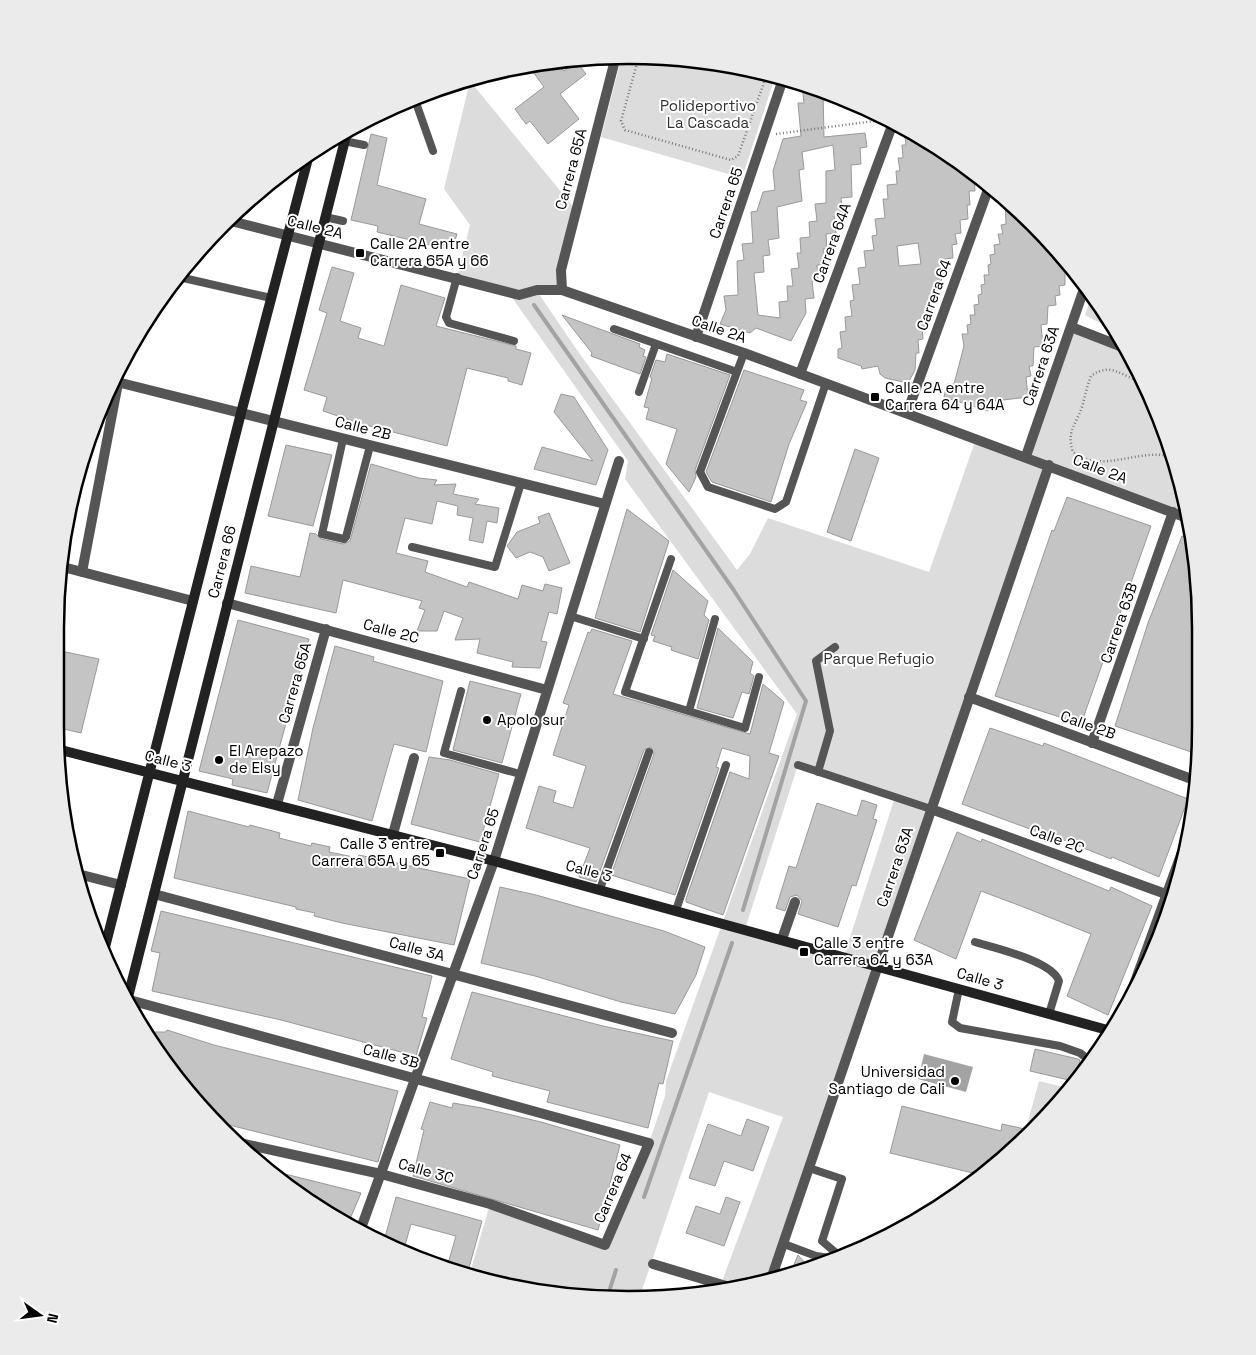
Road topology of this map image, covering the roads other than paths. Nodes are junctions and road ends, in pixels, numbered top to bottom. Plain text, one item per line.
1 (614, 64) edge
2 (781, 85) edge
3 (417, 105) edge
4 (891, 129) edge
5 (349, 137) edge
6 (345, 140) edge
7 (364, 145) dead end
8 (433, 152) dead end
9 (306, 165) edge
10 (987, 193) edge
11 (325, 217) junction
12 (344, 221) dead end
13 (236, 222) edge
14 (288, 235) junction
15 (318, 243) junction
16 (456, 277) junction
17 (185, 278) edge
18 (562, 290) junction
19 (1082, 294) edge
20 (271, 298) junction
21 (1071, 327) junction
22 (614, 329) dead end
23 (696, 337) junction
24 (514, 341) dead end
25 (656, 344) junction
26 (1116, 345) edge
27 (744, 352) junction
28 (737, 372) junction
29 (800, 374) junction
30 (120, 383) edge
31 (826, 383) junction
32 (639, 392) dead end
33 (113, 398) edge
34 (241, 413) junction
35 (908, 413) junction
36 (273, 422) junction
37 (343, 439) junction
38 (370, 446) junction
39 (1026, 456) junction
40 (619, 461) dead end
41 (1049, 465) junction
42 (521, 484) junction
43 (605, 504) junction
44 (1174, 512) junction
45 (1180, 515) edge
46 (412, 547) dead end
47 (671, 559) dead end
48 (67, 568) edge
49 (82, 572) junction
50 (193, 601) junction
51 (227, 603) junction
52 (570, 616) junction
53 (715, 619) dead end
54 (326, 629) junction
55 (644, 639) junction
56 (836, 647) dead end
57 (759, 677) dead end
58 (547, 690) junction
59 (461, 691) dead end
60 (969, 697) junction
61 (688, 711) junction
62 (1092, 743) junction
63 (65, 751) edge
64 (649, 752) dead end
65 (414, 758) dead end
66 (726, 765) dead end
67 (798, 765) dead end
68 (150, 771) junction
69 (818, 772) junction
70 (520, 774) junction
71 (1189, 779) edge
72 (182, 780) junction
73 (277, 804) junction
74 (931, 809) junction
75 (393, 834) junction
76 (494, 861) junction
77 (84, 875) edge
78 (121, 885) junction
79 (600, 889) junction
80 (154, 894) junction
81 (1166, 894) edge
82 (795, 902) dead end
83 (676, 910) junction
84 (782, 939) junction
85 (106, 942) edge
86 (976, 942) dead end
87 (877, 966) junction
88 (454, 974) junction
89 (959, 988) junction
90 (129, 990) edge
91 (136, 1003) edge
92 (1049, 1014) junction
93 (1104, 1029) edge
94 (672, 1033) dead end
95 (1085, 1057) edge
96 (415, 1078) junction
97 (649, 1142) joint
98 (250, 1145) edge
99 (809, 1168) junction
100 (381, 1174) junction
101 (362, 1225) edge
102 (784, 1244) junction
103 (605, 1245) joint
104 (834, 1252) edge
105 (821, 1257) edge
106 (653, 1264) dead end
107 (774, 1272) edge
108 (717, 1283) edge

1 - 18 street, Carrera 65A
2 - 23 street, Carrera 65
3 - 8 lane
4 - 29 street, Carrera 64A
5 - 7 lane
6 - 11 main road, Carrera 66
9 - 14 main road, Carrera 66
10 - 35 street, Carrera 64
11 - 12 lane
11 - 15 main road, Carrera 66
13 - 14 street, Calle 2A
14 - 15 street, Calle 2A
14 - 20 main road, Carrera 66
15 - 16 street, Calle 2A
15 - 36 main road, Carrera 66
16 - 18 street, Calle 2A
16 - 24 lane
17 - 20 lane
18 - 23 street, Calle 2A
19 - 21 street, Carrera 63A
20 - 34 main road, Carrera 66
21 - 26 street
21 - 39 street, Carrera 63A
22 - 25 lane
23 - 27 street, Calle 2A
25 - 28 lane
25 - 32 lane
27 - 28 lane
27 - 29 street, Calle 2A
28 - 31 lane
29 - 31 street, Calle 2A
30 - 34 street, Calle 2B
31 - 35 street, Calle 2A
33 - 49 street
34 - 36 street, Calle 2B
34 - 50 main road, Carrera 66
35 - 39 street, Calle 2A
36 - 37 street, Calle 2B
36 - 51 main road, Carrera 66
37 - 38 street, Calle 2B
37 - 38 lane
38 - 42 street, Calle 2B
39 - 41 street, Calle 2A
40 - 43 street, Carrera 65
41 - 44 street, Calle 2A
41 - 60 street, Carrera 63A
42 - 43 street, Calle 2B
42 - 46 lane
43 - 52 street, Carrera 65
44 - 45 street, Calle 2A
44 - 62 street, Carrera 63B
47 - 55 lane
48 - 49 street
49 - 50 street
50 - 68 main road, Carrera 66
51 - 54 street, Calle 2C
51 - 72 main road, Carrera 66
52 - 55 lane
52 - 58 street, Carrera 65
53 - 61 lane
54 - 58 street, Calle 2C
54 - 73 street, Carrera 65A
55 - 61 lane
56 - 69 lane
57 - 61 lane
58 - 70 street, Carrera 65
59 - 70 lane
60 - 62 street, Calle 2B
60 - 74 street, Carrera 63A
62 - 71 street, Calle 2B
63 - 68 main road, Calle 3
64 - 79 lane
65 - 75 street
66 - 83 lane
67 - 69 lane
68 - 72 main road, Calle 3
68 - 78 main road, Carrera 66
69 - 74 lane
70 - 76 street, Carrera 65
72 - 73 main road, Calle 3
72 - 80 main road, Carrera 66
73 - 75 main road, Calle 3
74 - 81 street, Calle 2C
74 - 87 street, Carrera 63A
75 - 76 main road, Calle 3
76 - 79 main road, Calle 3
76 - 88 street, Carrera 65
77 - 78 street
78 - 85 main road, Carrera 66
79 - 83 main road, Calle 3
80 - 88 street, Calle 3A
80 - 90 main road, Carrera 66
82 - 84 street
83 - 84 main road, Calle 3
84 - 87 main road, Calle 3
86 - 92 lane
87 - 89 main road, Calle 3
87 - 99 street, Carrera 63A
88 - 94 street, Calle 3A
88 - 96 street, Carrera 65
89 - 92 main road, Calle 3
89 - 95 lane
91 - 96 street, Calle 3B
92 - 93 main road, Calle 3
96 - 97 street, Calle 3B
96 - 100 street, Carrera 65
97 - 103 street, Carrera 64
98 - 100 street, Calle 3C
99 - 102 street, Carrera 63A
99 - 104 lane
100 - 101 street, Carrera 65
100 - 103 street, Calle 3C
102 - 105 lane
102 - 107 street, Carrera 63A
106 - 108 street

